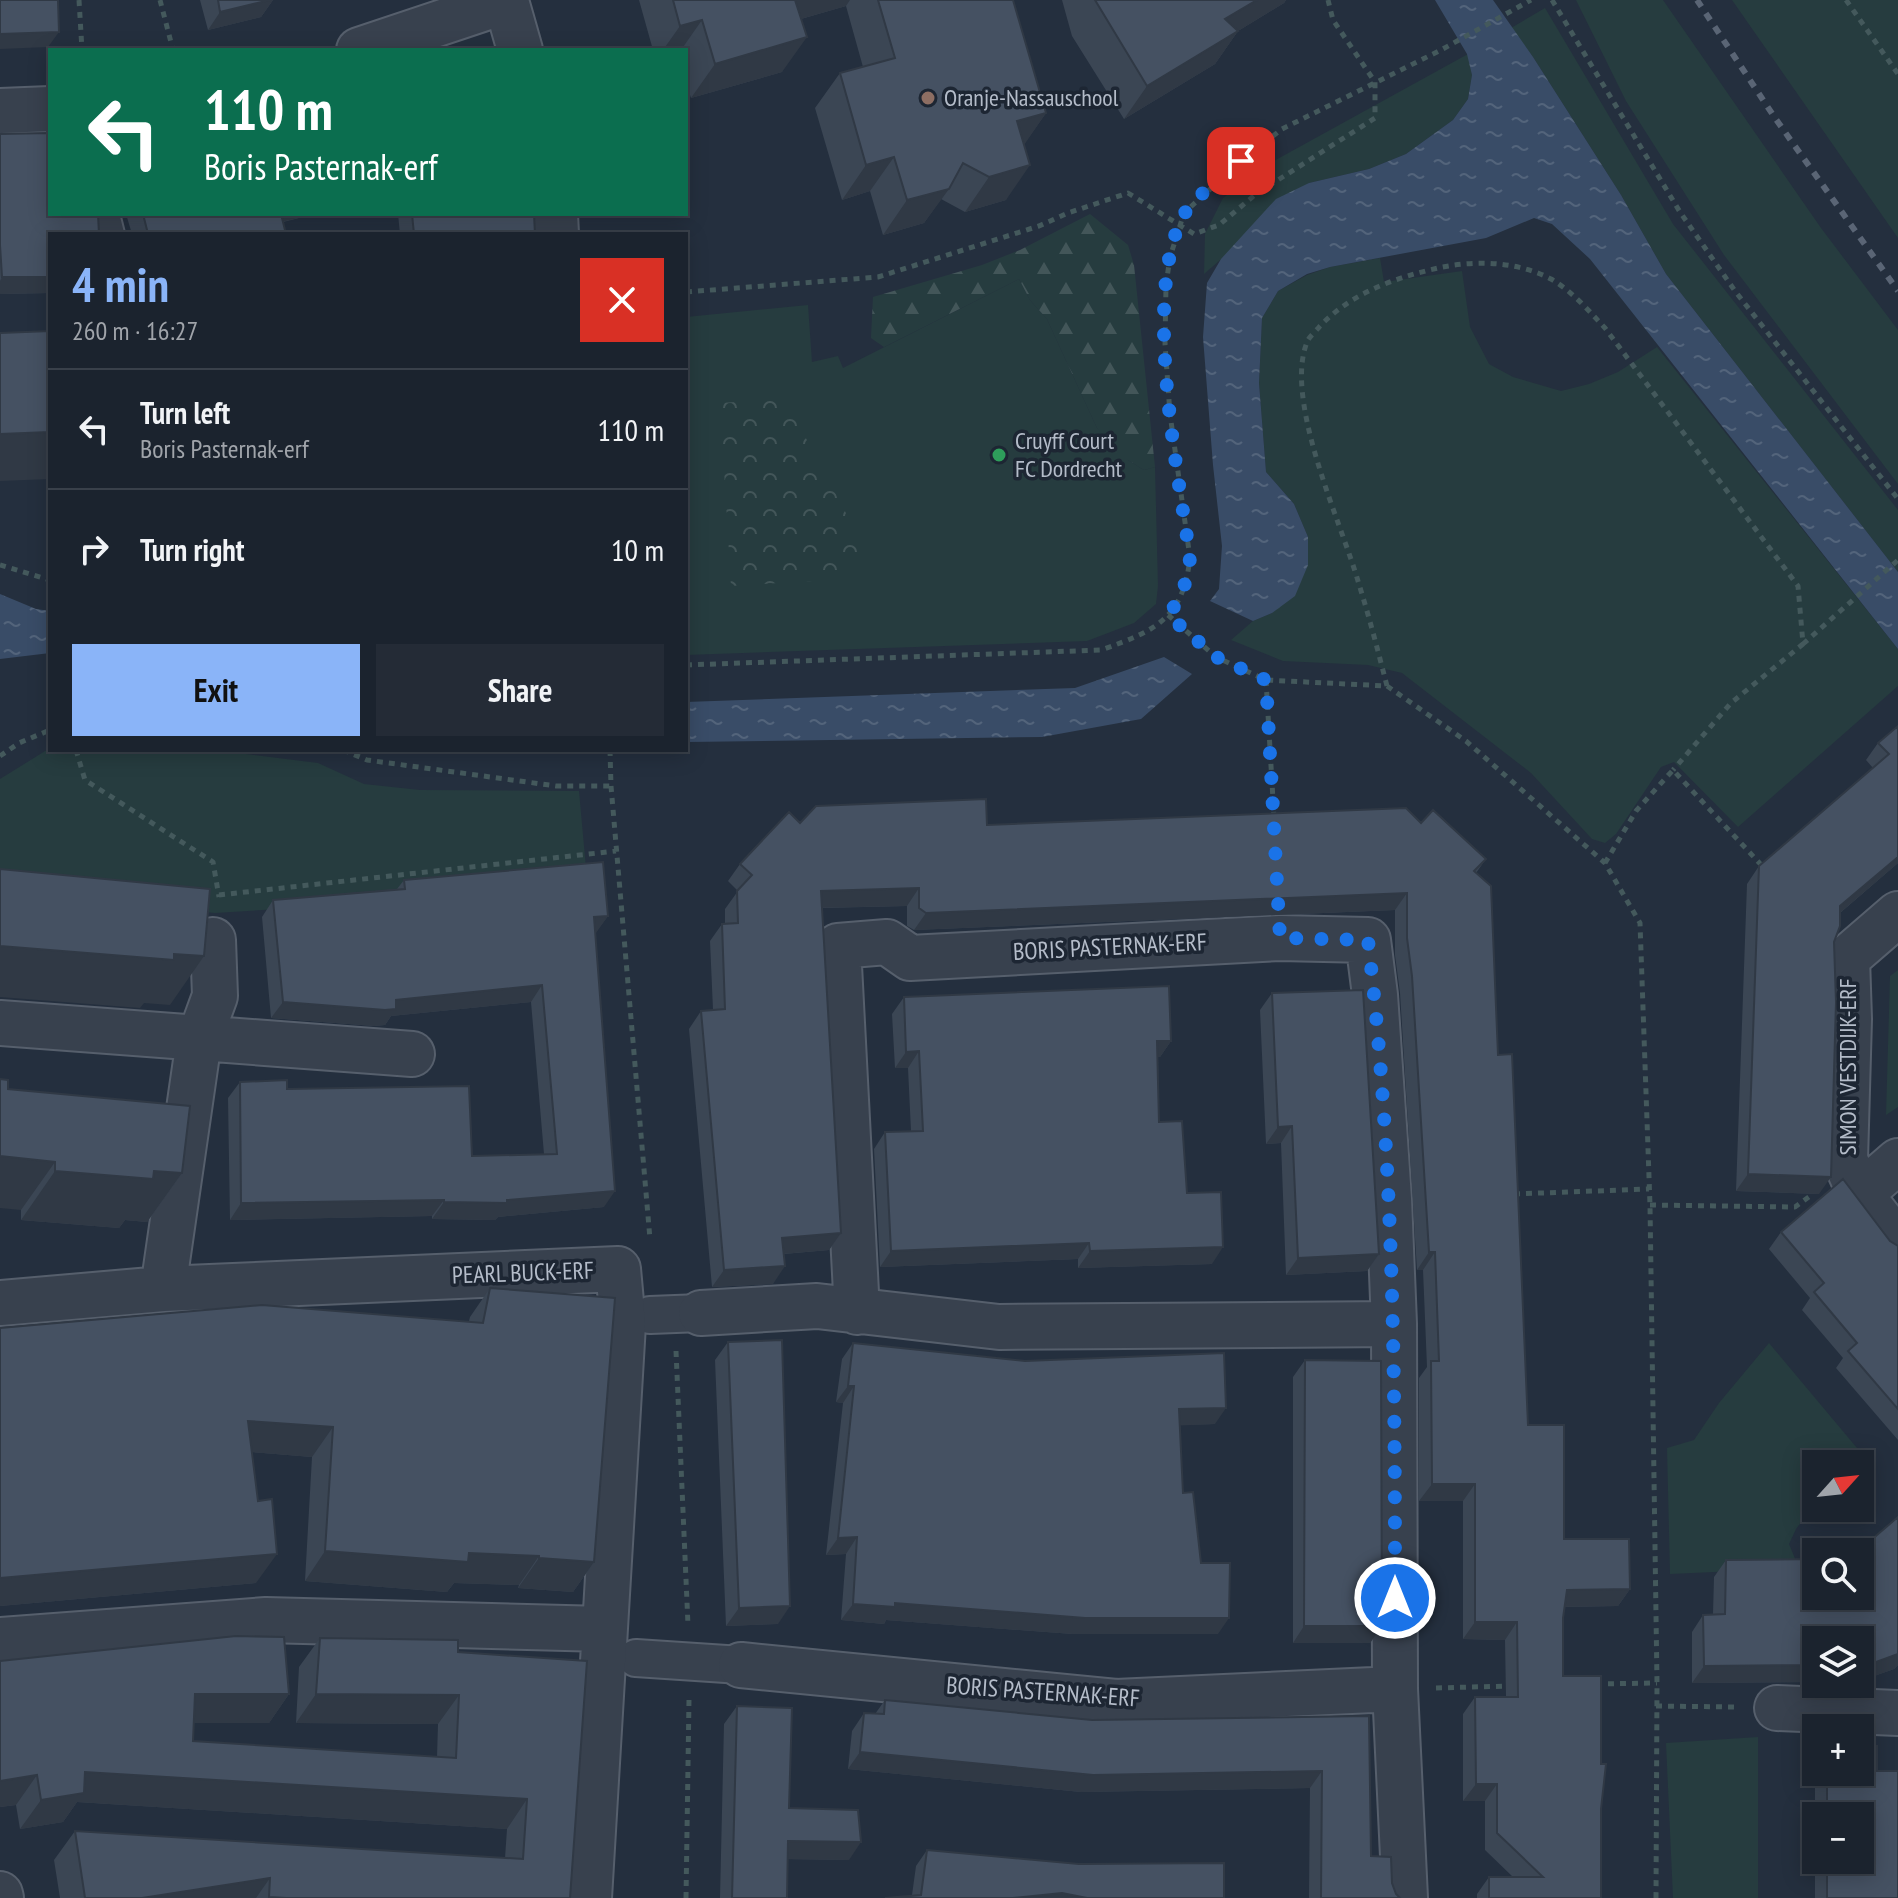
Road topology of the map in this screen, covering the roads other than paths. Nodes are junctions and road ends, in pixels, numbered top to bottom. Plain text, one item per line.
1 (374, 48) edge
2 (519, 48) edge
3 (48, 109) edge
4 (0, 111) edge
5 (1898, 914) edge
6 (213, 940) edge
7 (0, 1023) edge
8 (199, 1040) junction
9 (412, 1054) dead end
10 (1898, 1161) edge
11 (1860, 1194) junction
12 (1898, 1243) edge
13 (163, 1289) junction
14 (0, 1303) edge
15 (857, 1312) junction
16 (675, 1314) road end
17 (1394, 1324) junction
18 (604, 1629) junction
19 (0, 1640) edge
20 (636, 1658) dead end
21 (741, 1665) joint
22 (1395, 1689) junction
23 (1777, 1708) road end
24 (1898, 1713) edge
25 (589, 1898) edge
26 (1405, 1898) edge

1 - 2 street
3 - 4 street
5 - 11 street, SIMON VESTDIJK-ERF
6 - 8 street
7 - 8 street
8 - 9 street
8 - 13 street
10 - 11 street, SIMON VESTDIJK-ERF
11 - 12 street, SIMON VESTDIJK-ERF
13 - 14 street, PEARL BUCK-ERF
13 - 18 street, PEARL BUCK-ERF
15 - 16 street
15 - 17 street
15 - 17 street, BORIS PASTERNAK-ERF
17 - 22 street, BORIS PASTERNAK-ERF
18 - 19 street
18 - 25 street, PEARL BUCK-ERF
20 - 21 street
21 - 22 street, BORIS PASTERNAK-ERF
22 - 26 street, BORIS PASTERNAK-ERF
23 - 24 street

